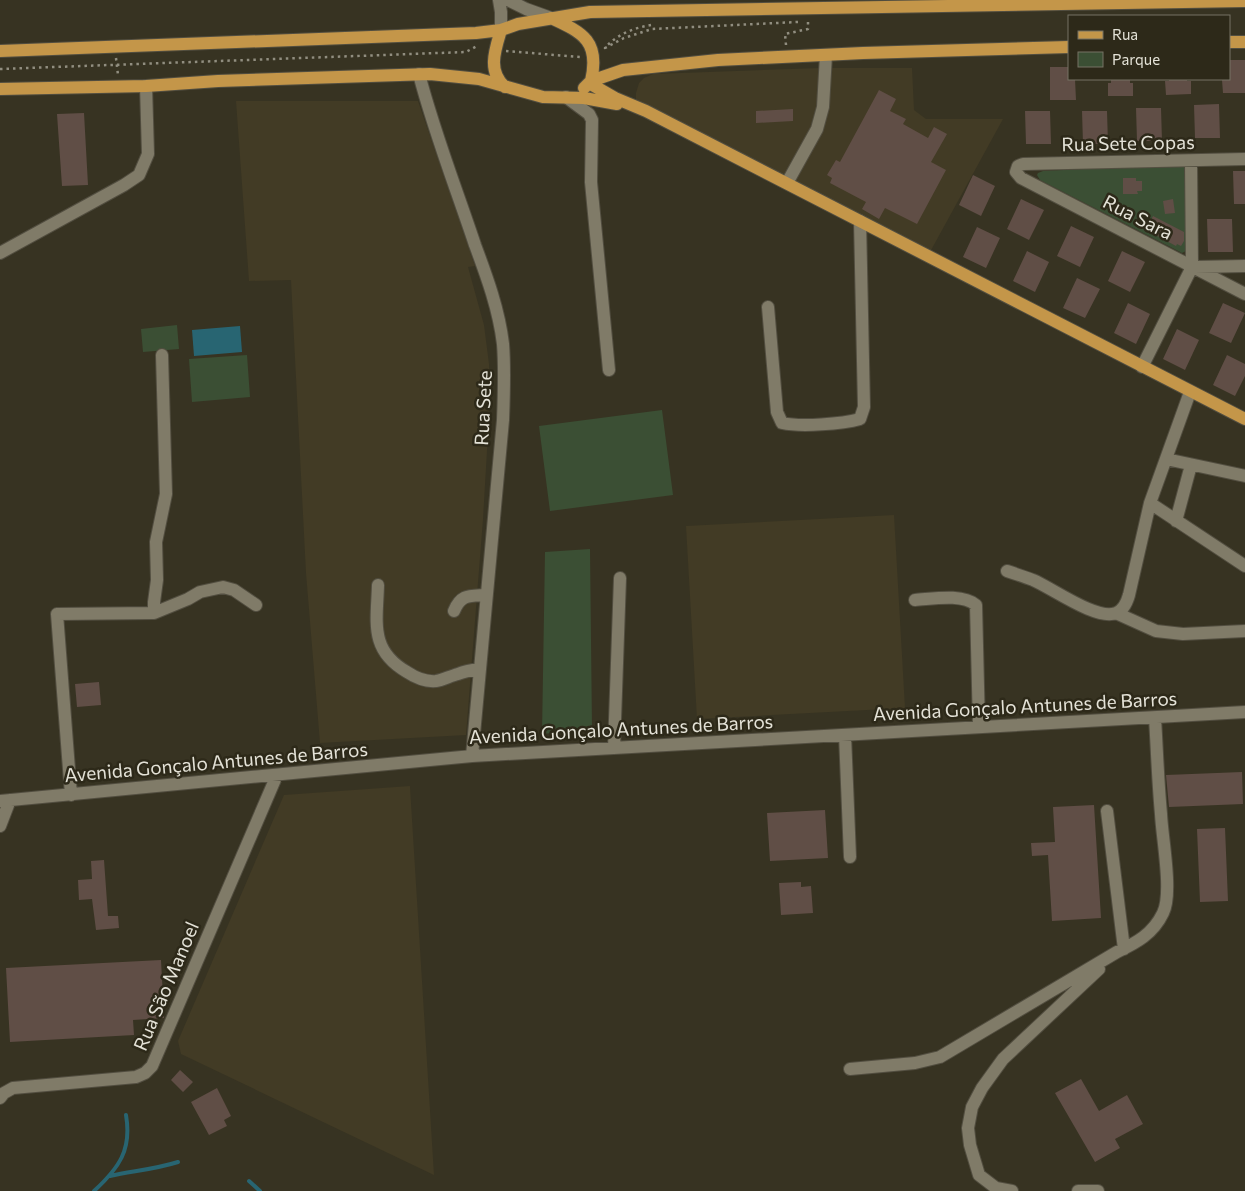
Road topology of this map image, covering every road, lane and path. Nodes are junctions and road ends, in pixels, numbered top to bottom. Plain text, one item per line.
1 (499, 0) edge
2 (508, 0) edge
3 (1245, 1) edge
4 (808, 8) junction
5 (551, 18) junction
6 (501, 30) junction
7 (1230, 42) edge
8 (1245, 42) edge
9 (1068, 47) edge
10 (605, 48) dead end
11 (495, 50) junction
12 (0, 51) edge
13 (826, 55) junction
14 (786, 56) junction
15 (595, 58) junction
16 (419, 74) junction
17 (590, 82) junction
18 (146, 86) junction
19 (505, 87) junction
20 (0, 89) edge
21 (566, 97) junction
22 (646, 111) junction
23 (1245, 159) edge
24 (1191, 161) junction
25 (1016, 172) joint
26 (787, 183) junction
27 (860, 221) junction
28 (0, 253) edge
29 (1245, 266) edge
30 (1192, 267) junction
31 (1245, 294) edge
32 (768, 307) dead end
33 (162, 356) dead end
34 (1142, 367) junction
35 (609, 370) dead end
36 (1190, 392) junction
37 (1245, 420) edge
38 (1166, 459) junction
39 (1191, 465) junction
40 (1245, 476) edge
41 (1150, 503) junction
42 (1176, 521) junction
43 (1245, 566) edge
44 (1007, 571) dead end
45 (620, 578) dead end
46 (378, 585) dead end
47 (486, 595) junction
48 (915, 600) dead end
49 (256, 605) dead end
50 (454, 611) dead end
51 (154, 613) junction
52 (1116, 614) junction
53 (1245, 630) edge
54 (480, 669) junction
55 (1245, 712) edge
56 (1155, 718) junction
57 (979, 728) junction
58 (845, 735) junction
59 (614, 748) junction
60 (472, 756) junction
61 (277, 775) junction
62 (71, 794) junction
63 (5, 801) edge
64 (1108, 811) dead end
65 (0, 826) edge
66 (850, 857) dead end
67 (1121, 950) junction
68 (850, 1069) dead end
69 (0, 1098) edge
70 (1098, 1190) edge
71 (1012, 1191) edge
72 (1078, 1191) edge

1 - 6 street
2 - 5 street
3 - 4 main road
4 - 5 main road
4 - 14 path
5 - 6 main road
5 - 15 main road
6 - 11 main road
6 - 12 main road
7 - 8 main road
9 - 13 main road
10 - 15 path
11 - 15 path
11 - 19 main road
13 - 14 main road
13 - 26 street
14 - 17 main road
15 - 17 main road
16 - 18 main road
16 - 19 main road
16 - 47 street, Rua Sete
17 - 21 main road
17 - 22 main road
18 - 20 main road
18 - 28 street
19 - 21 main road
21 - 22 main road
21 - 35 street
22 - 26 main road
23 - 24 street, Rua Sete Copas
24 - 25 street, Rua Sete Copas
24 - 30 street
25 - 30 street, Rua Sara
26 - 27 main road
27 - 32 street
27 - 34 main road
29 - 30 street
30 - 31 street, Rua Sara
30 - 34 street
33 - 51 street
34 - 36 main road
36 - 37 main road
36 - 38 street
38 - 39 street
38 - 41 street
39 - 40 street
39 - 42 street
41 - 42 street
41 - 52 street
42 - 43 street
44 - 52 street
45 - 59 street
46 - 54 street
47 - 50 street
47 - 54 street, Rua Sete
48 - 57 street
49 - 51 street
51 - 62 street
52 - 53 street
54 - 60 street, Rua Sete
55 - 56 street, Avenida Gonçalo Antunes de Barros
56 - 57 street, Avenida Gonçalo Antunes de Barros
56 - 67 street
57 - 58 street, Avenida Gonçalo Antunes de Barros
58 - 59 street, Avenida Gonçalo Antunes de Barros
58 - 66 street
59 - 60 street, Avenida Gonçalo Antunes de Barros
60 - 61 street, Avenida Gonçalo Antunes de Barros
61 - 62 street, Avenida Gonçalo Antunes de Barros
61 - 69 street, Rua São Manoel
62 - 63 street, Avenida Gonçalo Antunes de Barros
63 - 65 street
64 - 67 street
67 - 68 street
67 - 71 street
70 - 72 street

